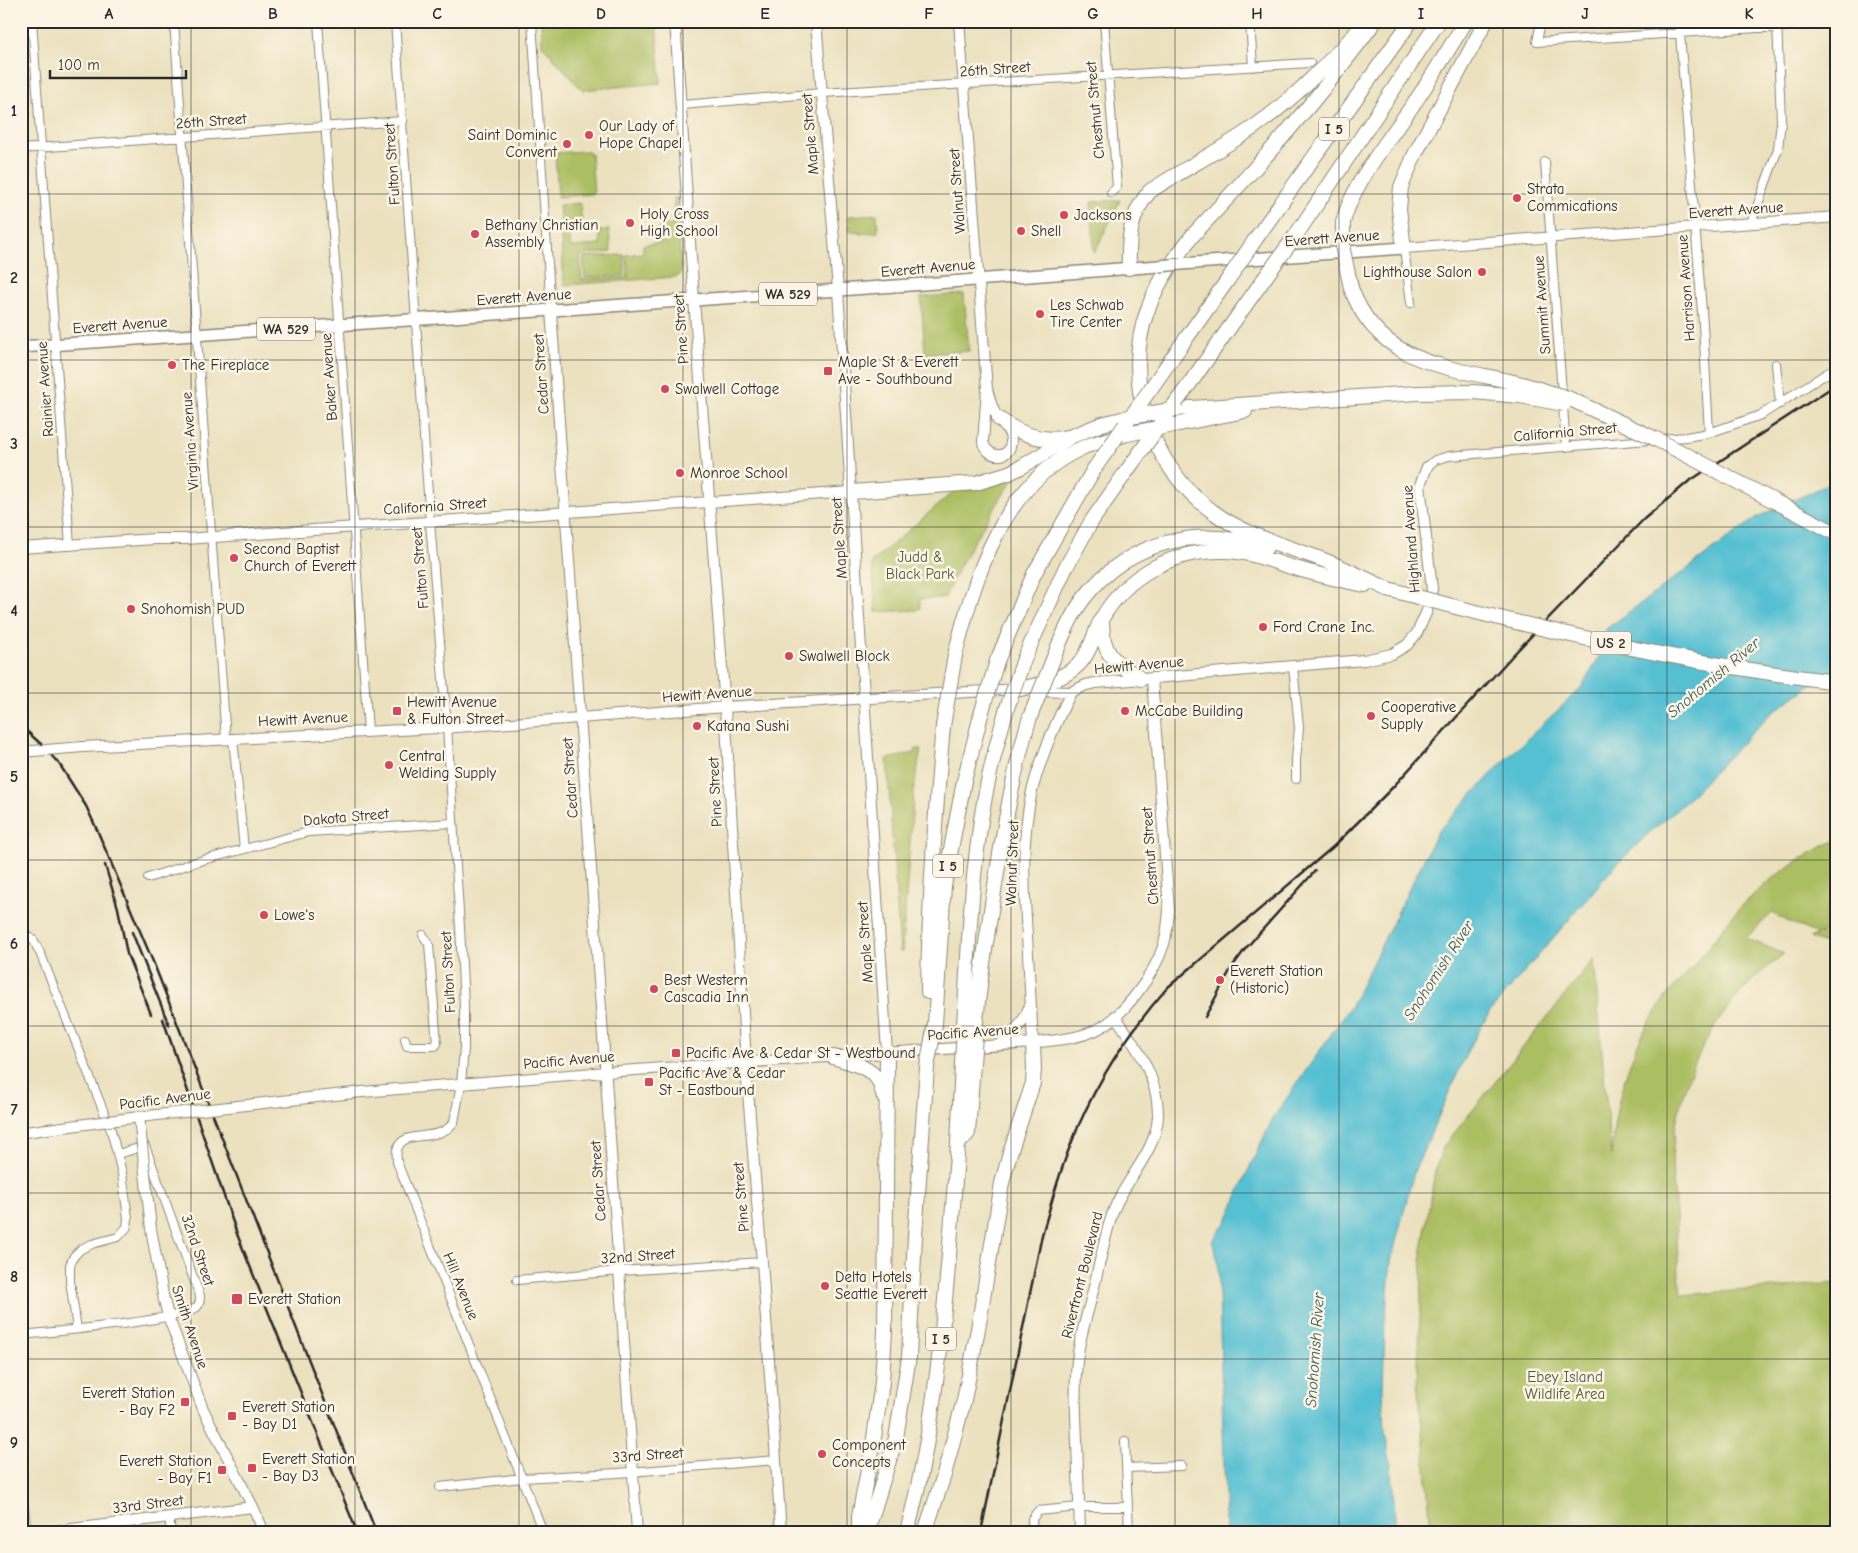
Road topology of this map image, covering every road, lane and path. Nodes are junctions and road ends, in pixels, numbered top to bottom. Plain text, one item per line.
1 (32, 21) edge
2 (174, 21) edge
3 (318, 21) edge
4 (395, 21) edge
5 (532, 21) edge
6 (675, 21) edge
7 (816, 21) edge
8 (959, 21) edge
9 (1104, 21) edge
10 (1250, 21) edge
11 (1366, 21) edge
12 (1375, 21) edge
13 (1411, 21) edge
14 (1439, 21) edge
15 (1466, 21) edge
16 (1486, 21) edge
17 (1541, 21) edge
18 (1679, 21) edge
19 (1837, 23) edge
20 (1777, 24) edge
21 (1680, 34) junction
22 (1310, 63) dead end
23 (1253, 67) junction
24 (1107, 75) junction
25 (963, 85) junction
26 (822, 92) junction
27 (682, 105) junction
28 (403, 121) junction
29 (325, 127) junction
30 (184, 137) junction
31 (41, 147) junction
32 (21, 149) edge
33 (1544, 162) dead end
34 (1111, 193) dead end
35 (1837, 217) edge
36 (1751, 224) junction
37 (1695, 228) junction
38 (1550, 238) junction
39 (1404, 248) junction
40 (1128, 268) junction
41 (979, 279) junction
42 (838, 290) junction
43 (694, 300) junction
44 (1411, 303) dead end
45 (551, 310) junction
46 (417, 320) junction
47 (340, 325) junction
48 (197, 335) junction
49 (55, 345) junction
50 (21, 347) edge
51 (1776, 364) dead end
52 (1837, 367) edge
53 (987, 389) junction
54 (1521, 390) junction
55 (1302, 400) junction
56 (1780, 404) junction
57 (999, 419) junction
58 (1709, 434) junction
59 (1072, 436) junction
60 (1566, 447) junction
61 (1427, 467) joint
62 (851, 492) junction
63 (710, 502) junction
64 (566, 512) junction
65 (430, 522) junction
66 (353, 527) junction
67 (1837, 534) edge
68 (210, 538) junction
69 (70, 546) junction
70 (21, 548) edge
71 (1388, 589) junction
72 (1102, 618) junction
73 (1392, 654) joint
74 (1293, 666) junction
75 (1146, 679) junction
76 (1837, 682) edge
77 (1020, 689) junction
78 (1071, 692) junction
79 (864, 698) junction
80 (725, 707) junction
81 (581, 718) junction
82 (447, 727) junction
83 (368, 731) junction
84 (229, 739) junction
85 (21, 752) edge
86 (1296, 779) dead end
87 (453, 823) junction
88 (244, 849) junction
89 (148, 878) dead end
90 (22, 930) edge
91 (423, 935) dead end
92 (1030, 1004) junction
93 (1115, 1016) junction
94 (970, 1023) junction
95 (931, 1025) junction
96 (404, 1039) dead end
97 (1033, 1042) junction
98 (999, 1045) junction
99 (887, 1053) junction
100 (833, 1058) junction
101 (745, 1063) junction
102 (606, 1072) junction
103 (461, 1084) junction
104 (887, 1109) junction
105 (139, 1117) junction
106 (23, 1132) edge
107 (118, 1154) junction
108 (762, 1262) junction
109 (620, 1271) junction
110 (517, 1280) dead end
111 (168, 1316) junction
112 (77, 1329) junction
113 (21, 1335) edge
114 (1125, 1441) dead end
115 (776, 1460) junction
116 (1182, 1466) dead end
117 (1126, 1468) junction
118 (633, 1472) junction
119 (522, 1478) junction
120 (21, 1484) edge
121 (440, 1487) dead end
122 (253, 1507) junction
123 (1079, 1507) junction
124 (1127, 1507) junction
125 (169, 1517) junction
126 (27, 1532) edge
127 (47, 1532) edge
128 (171, 1532) edge
129 (264, 1532) edge
130 (543, 1532) edge
131 (637, 1532) edge
132 (781, 1532) edge
133 (859, 1532) edge
134 (867, 1532) edge
135 (906, 1532) edge
136 (925, 1532) edge
137 (1033, 1532) edge
138 (1080, 1532) edge
139 (1129, 1532) edge

1 - 31 street, Rainier Avenue
2 - 30 street, Virginia Avenue
3 - 29 street, Baker Avenue
4 - 28 street, Fulton Street
5 - 45 street, Cedar Street
6 - 27 street, Pine Street
7 - 26 street, Maple Street
8 - 25 street, Walnut Street
9 - 24 street, Chestnut Street
10 - 23 street
11 - 40 highway
12 - 71 highway
13 - 95 highway, I 5, bridge
14 - 94 highway, I 5, bridge
15 - 54 highway, bridge
16 - 39 highway
17 - 21 street
18 - 21 street, Harrison Avenue
19 - 20 street
20 - 21 street
20 - 36 street
21 - 37 street, Harrison Avenue
22 - 23 street, 26th Street
23 - 24 street, 26th Street
24 - 25 street, 26th Street
24 - 34 street, Chestnut Street
25 - 26 street, 26th Street
25 - 41 street, Walnut Street
26 - 27 street, 26th Street
26 - 42 street, Maple Street
27 - 43 street, Pine Street
28 - 29 street, 26th Street
28 - 46 street, Fulton Street
29 - 30 street, 26th Street
29 - 47 street, Baker Avenue
30 - 31 street, 26th Street
30 - 48 street, Virginia Avenue
31 - 32 street, 26th Street
31 - 49 street, Rainier Avenue
33 - 38 street, Summit Avenue
35 - 36 street, Everett Avenue
36 - 37 street, Everett Avenue
37 - 38 street, Everett Avenue
37 - 58 street, Harrison Avenue
38 - 39 street, Everett Avenue
38 - 60 street, Summit Avenue
39 - 40 main road, Everett Avenue, bridge
39 - 44 street
40 - 41 main road, Everett Avenue
41 - 42 main road, Everett Avenue
41 - 53 street, Walnut Street
42 - 43 main road, Everett Avenue / WA 529
42 - 62 street, Maple Street / WA 529
43 - 45 main road, Everett Avenue / WA 529
43 - 63 street, Pine Street
45 - 46 main road, Everett Avenue / WA 529
45 - 64 street, Cedar Street
46 - 47 main road, Everett Avenue / WA 529
46 - 65 street, Fulton Street
47 - 48 main road, Everett Avenue / WA 529
47 - 66 street, Baker Avenue
48 - 49 main road, Everett Avenue / WA 529
48 - 68 street, Virginia Avenue
49 - 50 main road, Everett Avenue / WA 529
49 - 69 street, Rainier Avenue
51 - 56 street
52 - 56 street, California Street
53 - 57 street, Walnut Street
53 - 57 street, Walnut Street
54 - 55 highway
54 - 67 highway, bridge
55 - 59 highway, bridge
55 - 95 highway, bridge
56 - 58 street, California Street
57 - 59 highway
58 - 60 street, California Street
59 - 62 highway
60 - 61 street, California Street
61 - 73 street, Highland Avenue
62 - 63 street, California Street
62 - 79 street, Maple Street / WA 529
63 - 64 street, California Street
63 - 80 street, Pine Street
64 - 65 street, California Street
64 - 81 street, Cedar Street
65 - 66 street, California Street
65 - 82 street, Fulton Street
66 - 68 street, California Street
66 - 83 street, Baker Avenue
68 - 69 street, California Street
68 - 84 street, Virginia Avenue
69 - 70 street, California Street
71 - 72 highway
71 - 76 highway, US 2, bridge
71 - 94 highway, bridge
72 - 75 highway
72 - 77 highway
73 - 74 street, Hewitt Avenue
74 - 75 street, Hewitt Avenue
74 - 86 street
75 - 78 street, Hewitt Avenue
75 - 93 street, Chestnut Street
77 - 78 street, Hewitt Avenue
77 - 79 street, Hewitt Avenue
78 - 92 street, Walnut Street
79 - 80 street, Hewitt Avenue
79 - 99 street, Maple Street / WA 529
80 - 81 street, Hewitt Avenue
80 - 101 street, Pine Street
81 - 82 street, Hewitt Avenue
81 - 102 street, Cedar Street
82 - 83 street, Hewitt Avenue
82 - 87 street, Fulton Street
83 - 84 street, Hewitt Avenue
84 - 85 street, Hewitt Avenue, bridge
84 - 88 street
87 - 88 street, Dakota Street
87 - 103 street, Fulton Street
88 - 89 street, Dakota Street
90 - 107 street
91 - 96 street
92 - 97 street, Walnut Street
92 - 98 street
93 - 97 street, Pacific Avenue
93 - 123 street, Riverfront Boulevard
94 - 135 highway, I 5, bridge
95 - 134 highway, I 5, bridge
97 - 98 street, Pacific Avenue
97 - 136 highway
98 - 99 street, Pacific Avenue
99 - 100 street, Pacific Avenue
99 - 104 highway
100 - 101 street, Pacific Avenue
100 - 104 highway
101 - 102 street, Pacific Avenue
101 - 108 street, Pine Street
102 - 103 street, Pacific Avenue
102 - 109 street, Cedar Street
103 - 105 street, Pacific Avenue, bridge
103 - 119 street, Hill Avenue
104 - 133 highway
105 - 106 street, Pacific Avenue, bridge
105 - 111 street, Smith Avenue, bridge
107 - 111 street, 32nd Street
107 - 112 street
108 - 109 street, 32nd Street
108 - 115 street, Pine Street
109 - 110 street, 32nd Street
109 - 118 street, Cedar Street
111 - 112 street, 32nd Street
111 - 122 street, Smith Avenue
112 - 113 street, 32nd Street
114 - 117 street
115 - 118 street, 33rd Street
115 - 132 street, Pine Street
116 - 117 street
117 - 124 street
118 - 119 street, 33rd Street
118 - 131 street, Cedar Street
119 - 121 street, 33rd Street
119 - 130 street, Hill Avenue
120 - 126 street
122 - 125 street, 33rd Street
122 - 129 street, Smith Avenue
123 - 124 street
123 - 137 street
123 - 138 street, Riverfront Boulevard
124 - 139 street
125 - 127 street, 33rd Street
125 - 128 street

